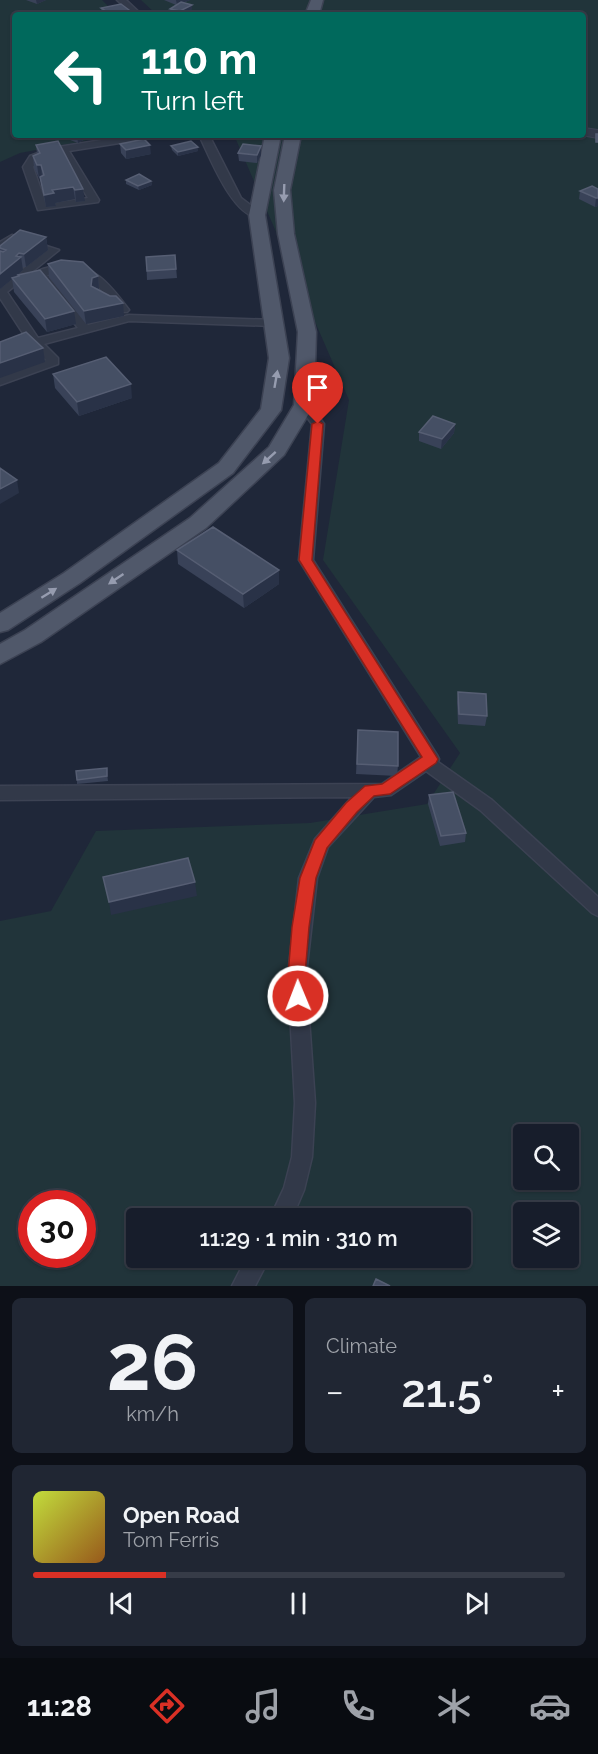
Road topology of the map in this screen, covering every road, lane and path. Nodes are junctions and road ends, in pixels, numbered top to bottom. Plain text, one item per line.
1 (121, 0) edge
2 (135, 12) edge
3 (133, 138) edge
4 (206, 138) edge
5 (272, 138) edge
6 (292, 138) edge
7 (63, 150) junction
8 (257, 215) junction
9 (0, 247) edge
10 (34, 271) junction
11 (0, 293) edge
12 (129, 318) junction
13 (274, 323) junction
14 (85, 329) junction
15 (34, 341) junction
16 (0, 352) edge
17 (0, 381) edge
18 (304, 405) junction
19 (0, 624) edge
20 (0, 656) edge
21 (426, 762) junction
22 (370, 790) junction
23 (0, 793) edge
24 (598, 908) edge
25 (285, 1208) edge
26 (253, 1268) edge
27 (243, 1286) edge

1 - 2 street
3 - 7 street
4 - 8 street
5 - 8 main road
6 -> 18 main road
7 - 7 street
8 - 13 main road
9 - 10 street
10 - 11 street
10 - 12 street
10 - 14 street
11 - 15 street
12 - 13 street
12 - 14 street
19 -> 13 main road
14 - 15 street
15 - 16 street
15 - 17 street
18 -> 20 main road
18 - 21 street
21 - 22 street
21 - 24 street
22 - 23 street
22 - 25 street
26 - 27 street

